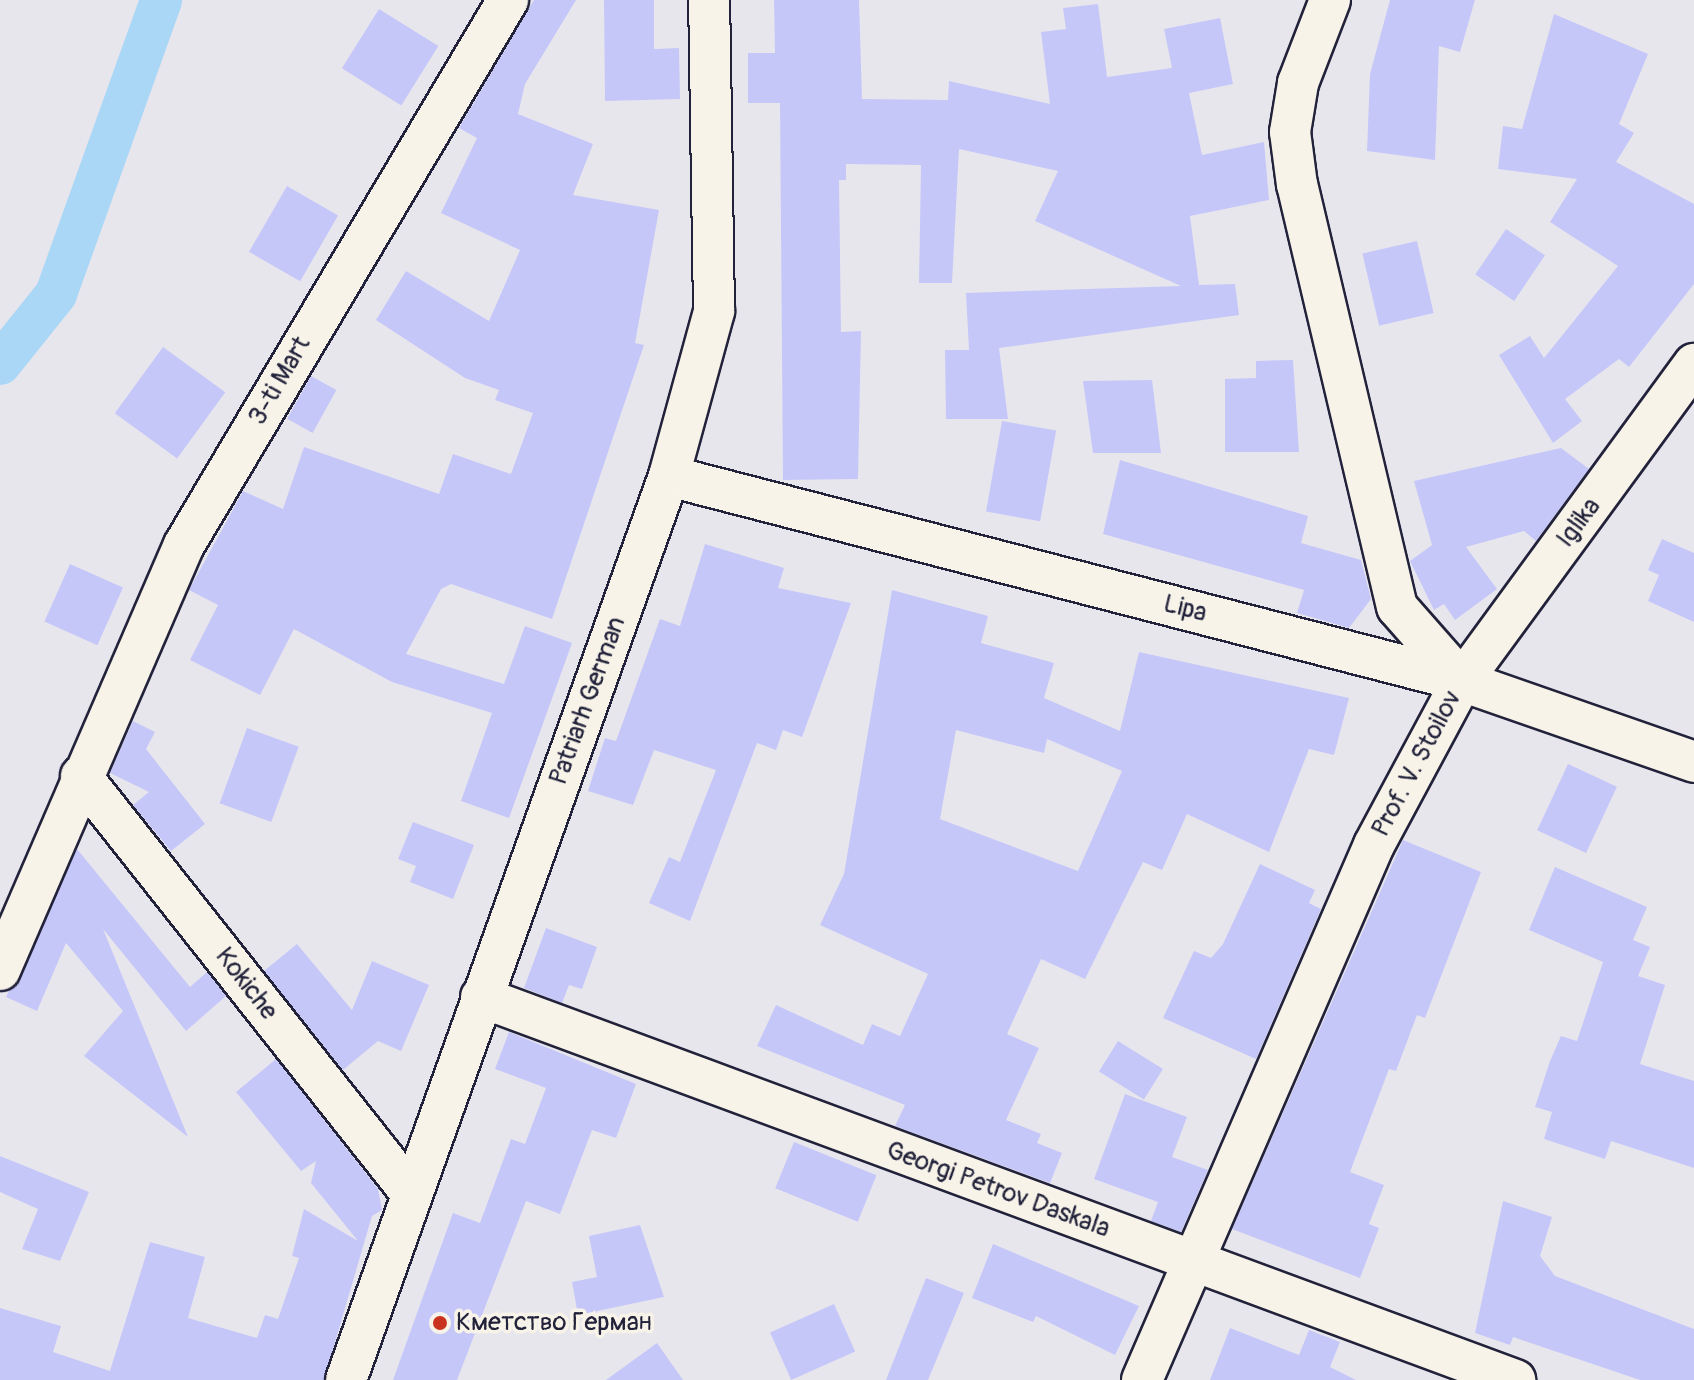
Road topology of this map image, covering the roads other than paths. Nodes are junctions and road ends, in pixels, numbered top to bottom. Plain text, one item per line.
1 (508, 0) edge
2 (709, 0) edge
3 (1330, 0) edge
4 (1694, 364) edge
5 (669, 476) junction
6 (1462, 681) junction
7 (1694, 762) edge
8 (81, 776) junction
9 (0, 970) edge
10 (481, 997) junction
11 (411, 1193) junction
12 (1198, 1265) junction
13 (346, 1380) edge
14 (1142, 1380) edge
15 (1515, 1380) edge

1 - 8 street, 3-ti Mart
2 - 5 street, Patriarh German
3 - 6 street, Prof. V. Stoilov
4 - 6 street, Iglika
5 - 6 street, Lipa
5 - 10 street, Patriarh German
6 - 7 street, Lipa
6 - 12 street, Prof. V. Stoilov
8 - 9 street, 3-ti Mart
8 - 11 street, Kokiche
10 - 11 street, Patriarh German
10 - 12 street, Georgi Petrov Daskala
11 - 13 street, Patriarh German
12 - 14 street, Prof. V. Stoilov
12 - 15 street, Georgi Petrov Daskala

